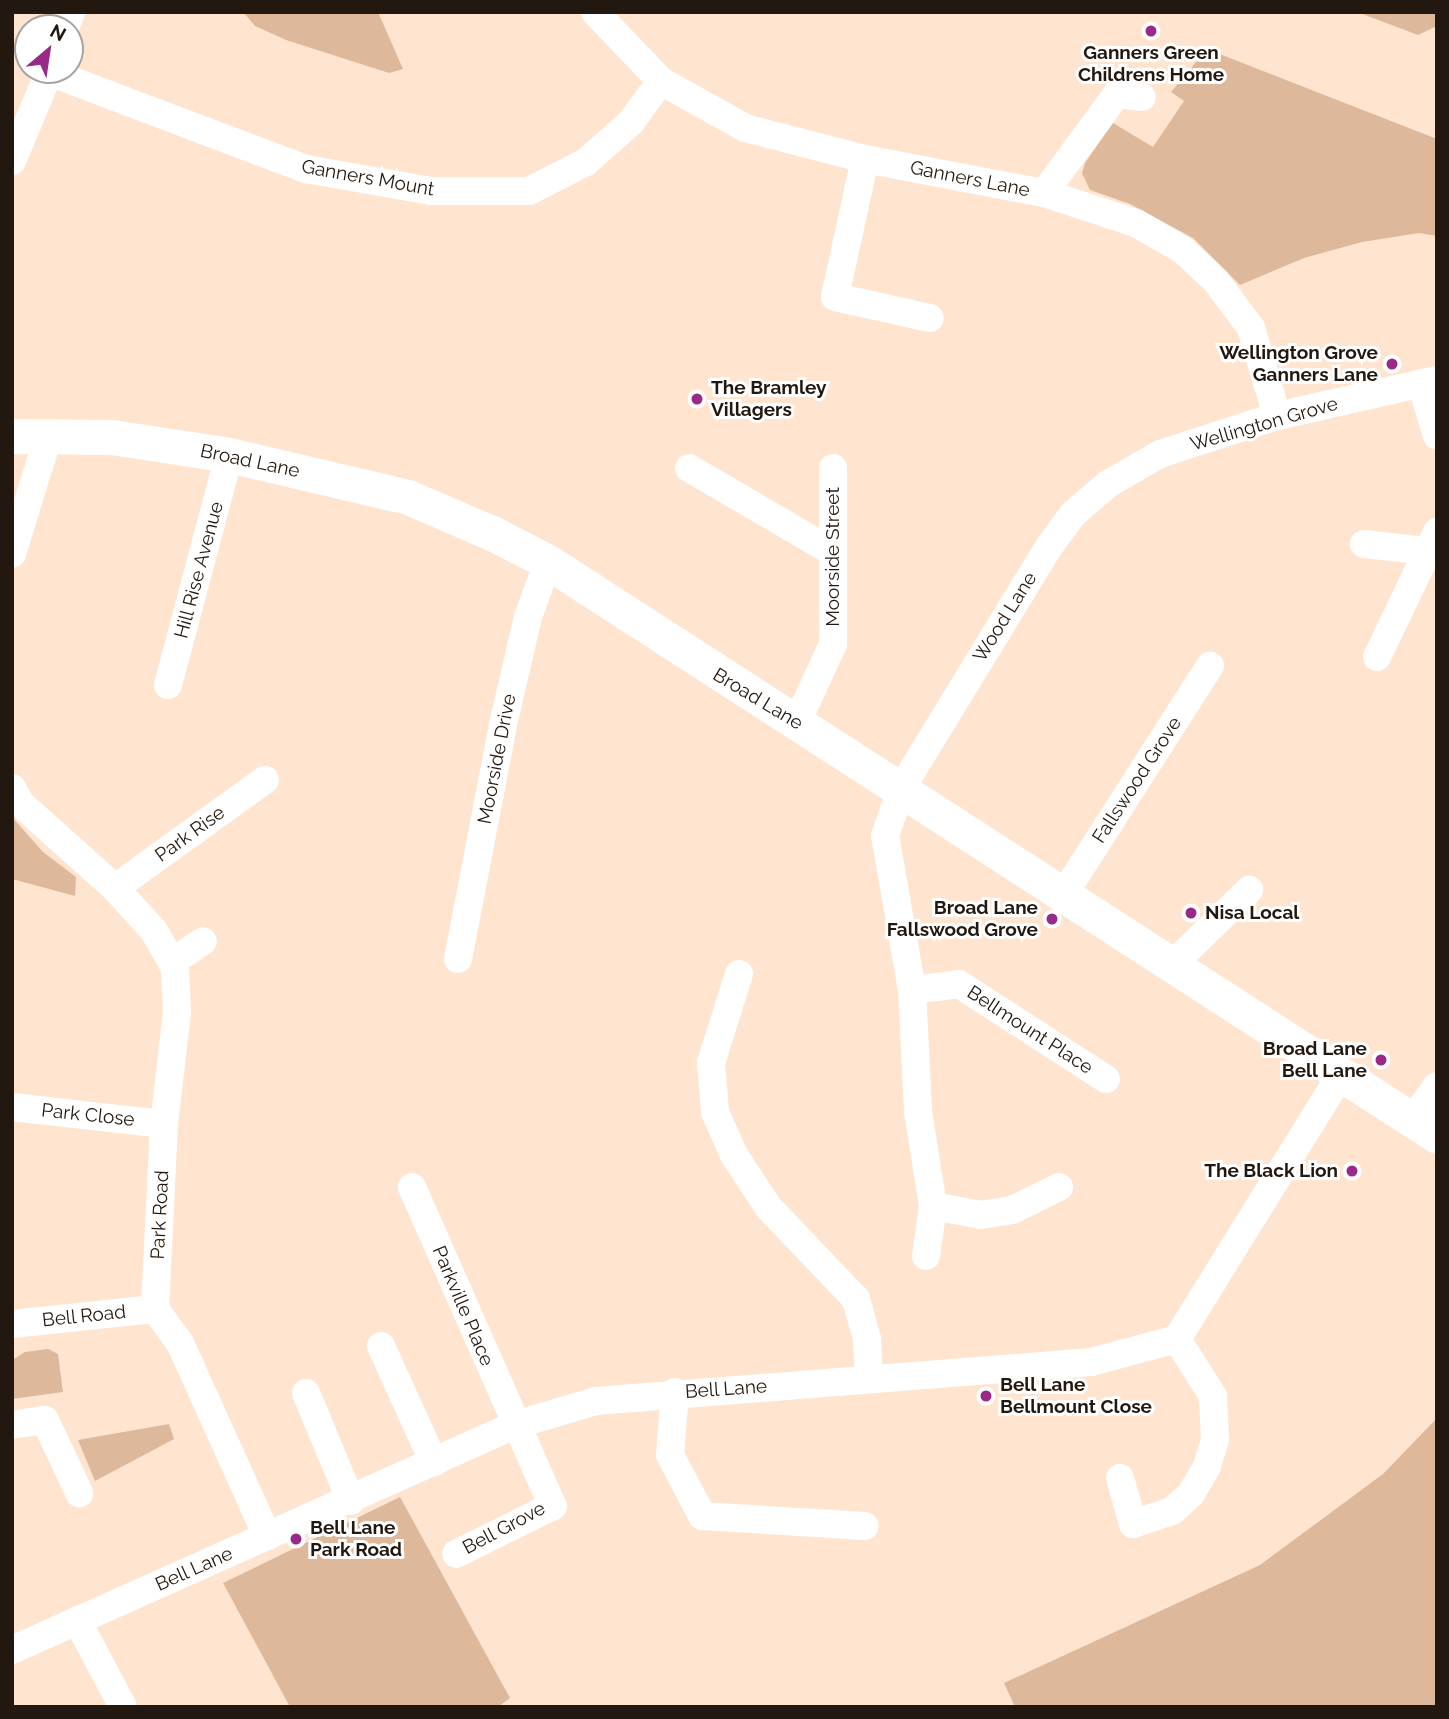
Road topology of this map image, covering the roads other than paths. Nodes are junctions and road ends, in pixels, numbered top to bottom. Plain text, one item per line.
1 (595, 12) edge
2 (661, 81) junction
3 (44, 84) edge
4 (83, 84) edge
5 (1142, 97) dead end
6 (865, 159) junction
7 (12, 161) edge
8 (1044, 193) junction
9 (930, 318) dead end
10 (1429, 382) edge
11 (1277, 416) junction
12 (48, 434) junction
13 (12, 436) edge
14 (1437, 436) edge
15 (229, 455) junction
16 (689, 468) dead end
17 (833, 468) dead end
18 (1136, 468) joint
19 (1432, 542) edge
20 (1364, 544) dead end
21 (833, 552) junction
22 (12, 554) edge
23 (548, 562) junction
24 (1377, 657) dead end
25 (1210, 666) dead end
26 (168, 685) dead end
27 (797, 722) junction
28 (265, 780) dead end
29 (12, 788) edge
30 (901, 789) junction
31 (115, 888) junction
32 (1249, 890) dead end
33 (1064, 894) junction
34 (203, 941) dead end
35 (458, 959) dead end
36 (172, 962) junction
37 (1174, 963) junction
38 (739, 974) dead end
39 (912, 990) junction
40 (1341, 1076) junction
41 (1106, 1079) dead end
42 (1437, 1086) edge
43 (12, 1107) edge
44 (164, 1124) junction
45 (1424, 1128) edge
46 (412, 1187) dead end
47 (1059, 1187) dead end
48 (933, 1206) junction
49 (926, 1256) dead end
50 (155, 1309) junction
51 (12, 1324) edge
52 (1177, 1339) junction
53 (381, 1346) dead end
54 (869, 1376) junction
55 (675, 1392) junction
56 (306, 1393) dead end
57 (12, 1424) edge
58 (515, 1426) junction
59 (434, 1463) junction
60 (1120, 1478) dead end
61 (79, 1493) dead end
62 (351, 1501) junction
63 (865, 1526) dead end
64 (267, 1536) junction
65 (456, 1554) dead end
66 (77, 1620) junction
67 (12, 1650) edge
68 (123, 1707) edge

1 - 2 street, Ganners Lane
2 - 4 street, Ganners Mount
2 - 6 street, Ganners Lane
3 - 7 street
5 - 8 street
6 - 8 street, Ganners Lane
6 - 9 street
8 - 11 street, Ganners Lane
10 - 11 street, Wellington Grove
10 - 14 street
11 - 18 street, Wellington Grove
12 - 13 street, Broad Lane
12 - 15 street, Broad Lane
12 - 22 street
15 - 23 street, Broad Lane
15 - 26 street, Hill Rise Avenue
16 - 21 street
17 - 21 street, Moorside Street
18 - 30 street, Wood Lane
19 - 20 street
19 - 24 street
21 - 27 street, Moorside Street
23 - 27 street, Broad Lane
23 - 35 street, Moorside Drive
25 - 33 street, Fallswood Grove
27 - 30 street, Broad Lane
28 - 31 street, Park Rise
29 - 31 street, Park Road
30 - 33 street, Broad Lane
30 - 39 street
31 - 36 street, Park Road
32 - 37 street
33 - 37 street, Broad Lane
34 - 36 street
36 - 44 street, Park Road
37 - 40 street, Broad Lane
38 - 54 street
39 - 41 street, Bellmount Place
39 - 48 street
40 - 45 street, Broad Lane
40 - 52 street
42 - 45 street
43 - 44 street, Park Close
44 - 50 street, Park Road
46 - 58 street, Parkville Place
47 - 48 street
48 - 49 street
50 - 51 street, Bell Road
50 - 64 street
52 - 54 street, Bell Lane
52 - 60 street
53 - 59 street
54 - 55 street, Bell Lane
55 - 58 street, Bell Lane
55 - 63 street
56 - 62 street
57 - 61 street
58 - 59 street, Bell Lane
58 - 65 street, Bell Grove
59 - 62 street, Bell Lane
62 - 64 street, Bell Lane
64 - 66 street, Bell Lane
66 - 67 street, Bell Lane
66 - 68 street

